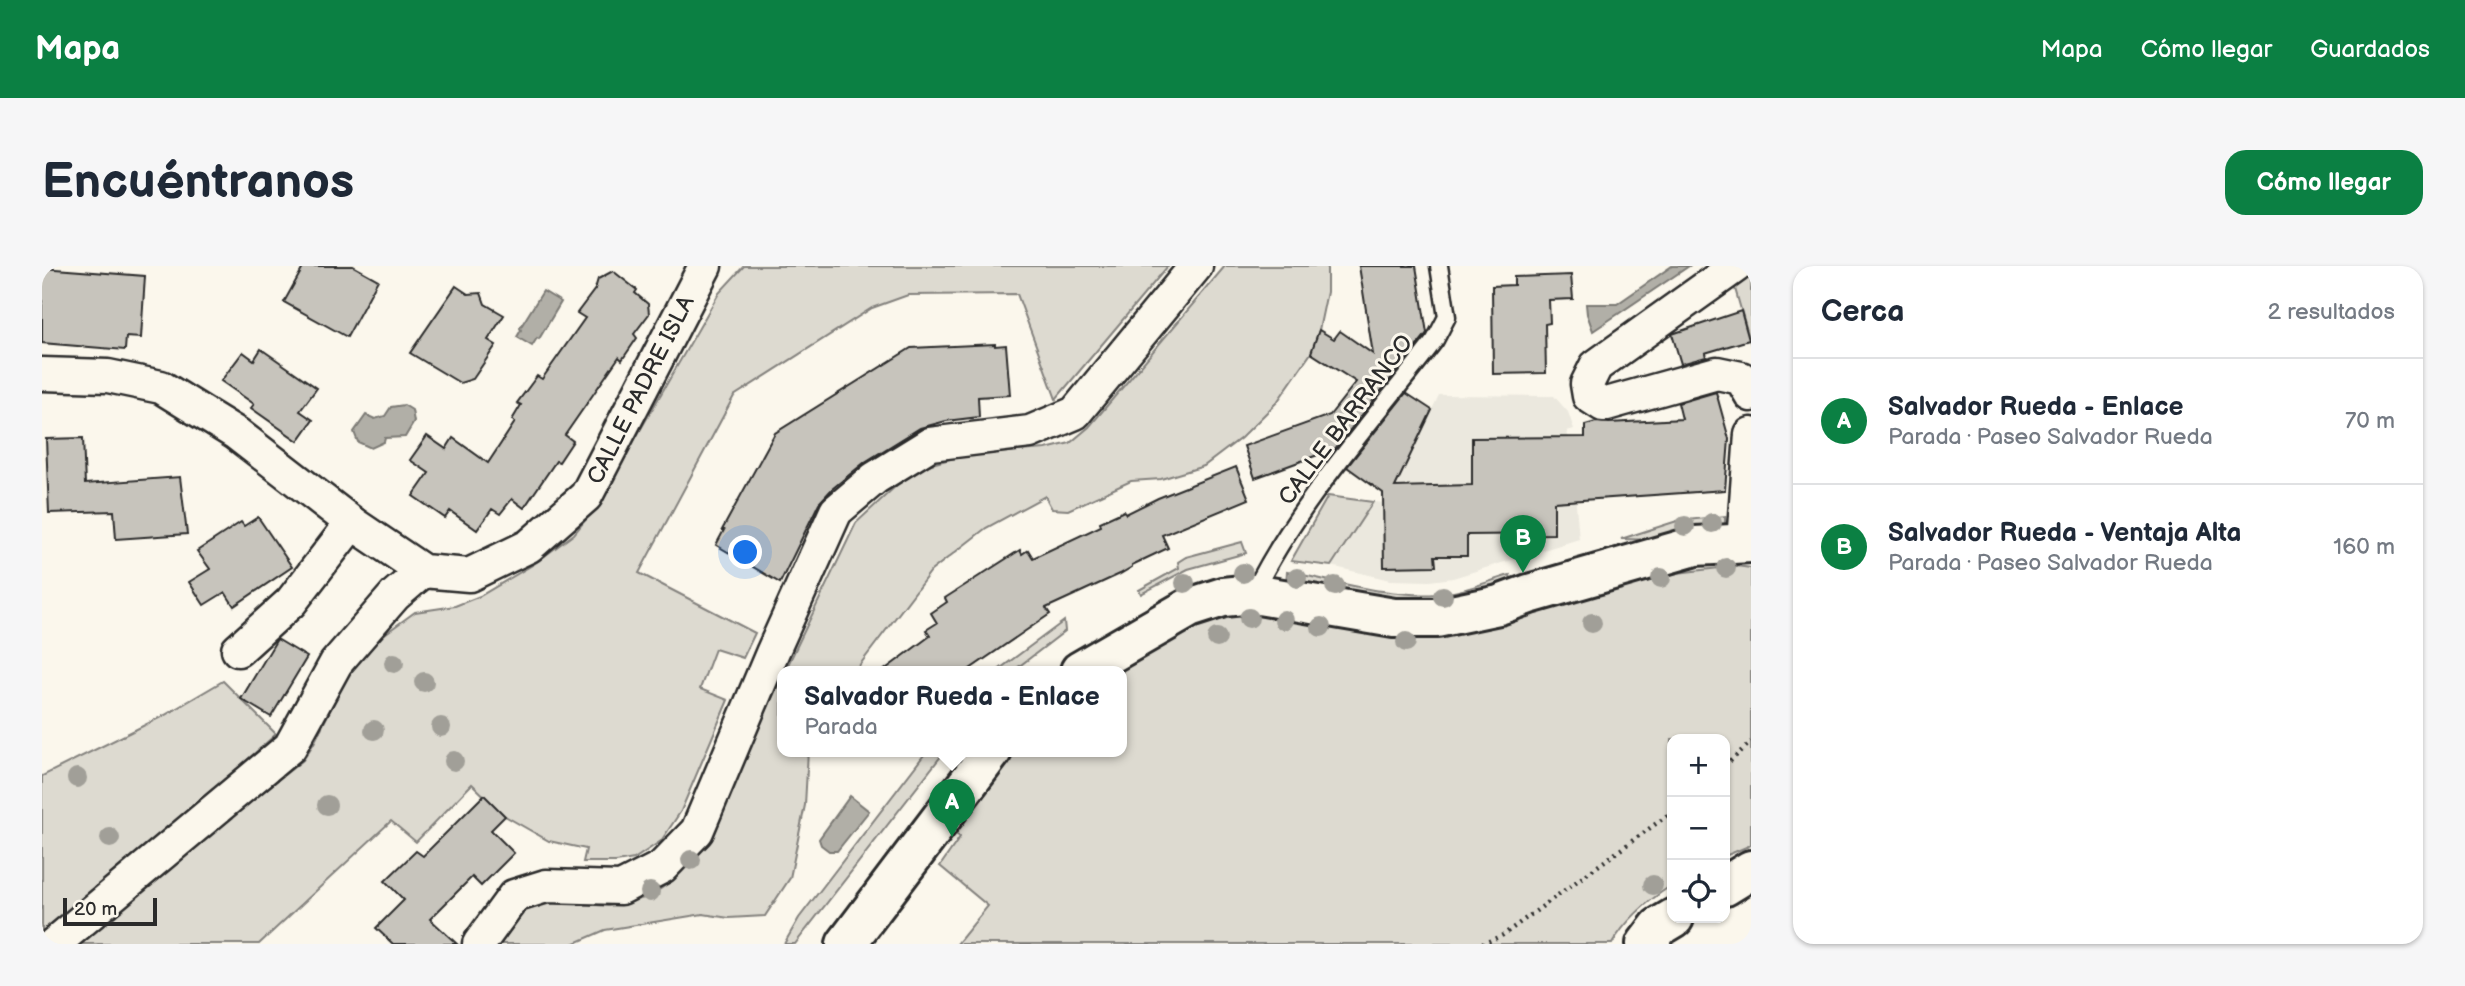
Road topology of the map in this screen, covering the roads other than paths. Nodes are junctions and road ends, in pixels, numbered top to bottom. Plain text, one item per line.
1 (705, 266) edge
2 (1196, 266) edge
3 (1439, 266) edge
4 (1736, 266) edge
5 (42, 374) edge
6 (1751, 395) edge
7 (1751, 433) edge
8 (352, 523) junction
9 (1747, 543) edge
10 (423, 571) junction
11 (1253, 594) junction
12 (238, 650) dead end
13 (1089, 666) edge
14 (987, 757) edge
15 (1751, 870) edge
16 (1730, 883) edge
17 (1667, 922) edge
18 (54, 944) edge
19 (479, 944) edge
20 (846, 944) edge
21 (1646, 944) edge

1 - 10 street, CALLE PADRE ISLA
2 - 19 street
3 - 11 lane, CALLE BARRANCO
4 - 6 street
5 - 8 street
7 - 9 street
8 - 10 street
8 - 12 street
9 - 11 main road
10 - 18 street
11 - 13 main road
14 - 20 main road
15 - 16 main road
17 - 21 main road

